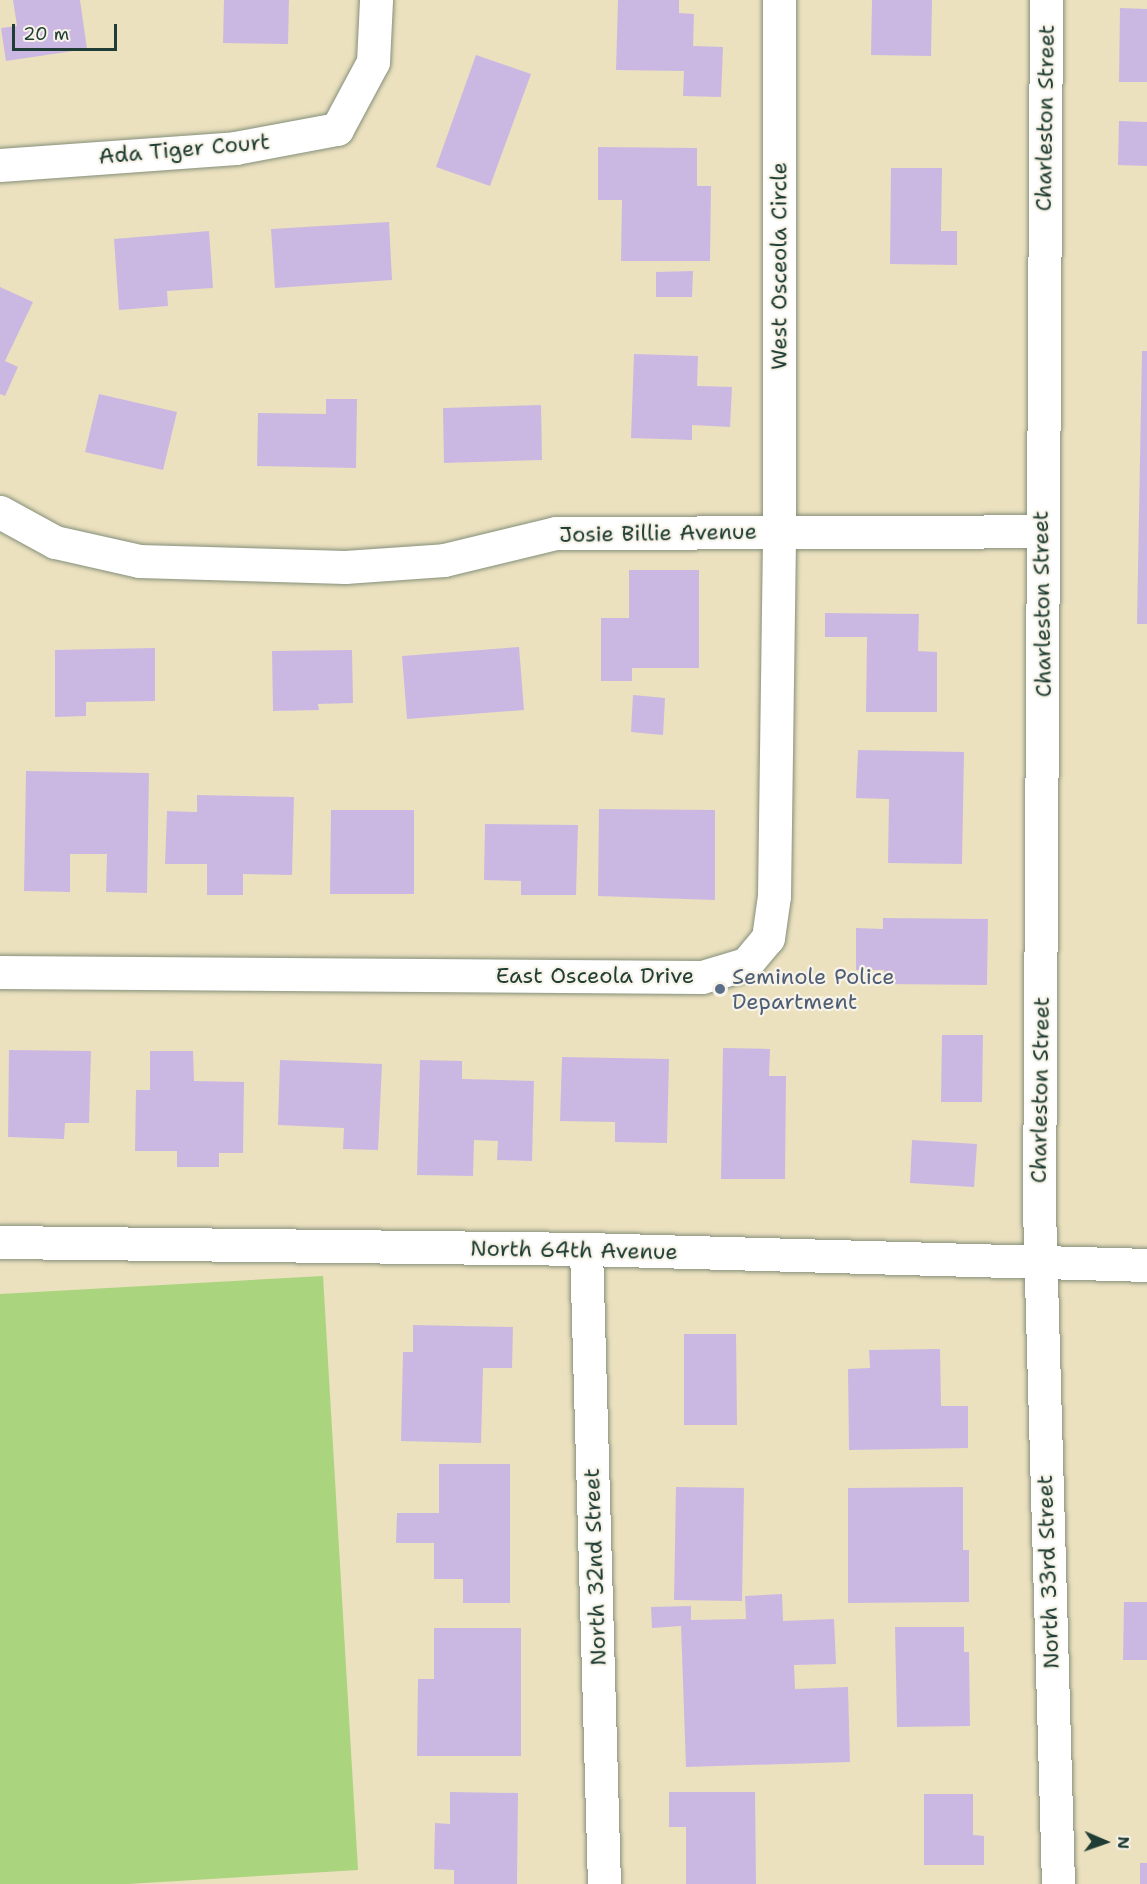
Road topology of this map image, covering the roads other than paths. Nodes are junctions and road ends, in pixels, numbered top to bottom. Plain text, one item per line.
1 (376, 0) edge
2 (778, 0) edge
3 (1046, 0) edge
4 (0, 165) edge
5 (0, 512) edge
6 (779, 531) junction
7 (1040, 531) junction
8 (0, 972) edge
9 (0, 1242) edge
10 (586, 1249) junction
11 (1040, 1261) junction
12 (1147, 1265) edge
13 (604, 1884) edge
14 (1058, 1884) edge

1 - 4 street, Ada Tiger Court
2 - 6 street, West Osceola Circle
3 - 7 street, Charleston Street
5 - 6 street, Josie Billie Avenue
6 - 7 street, Josie Billie Avenue
6 - 8 street, East Osceola Drive
7 - 11 street, Charleston Street
9 - 10 street, North 64th Avenue
10 - 11 street, North 64th Avenue
10 - 13 street, North 32nd Street
11 - 12 street, North 64th Avenue
11 - 14 street, North 33rd Street

